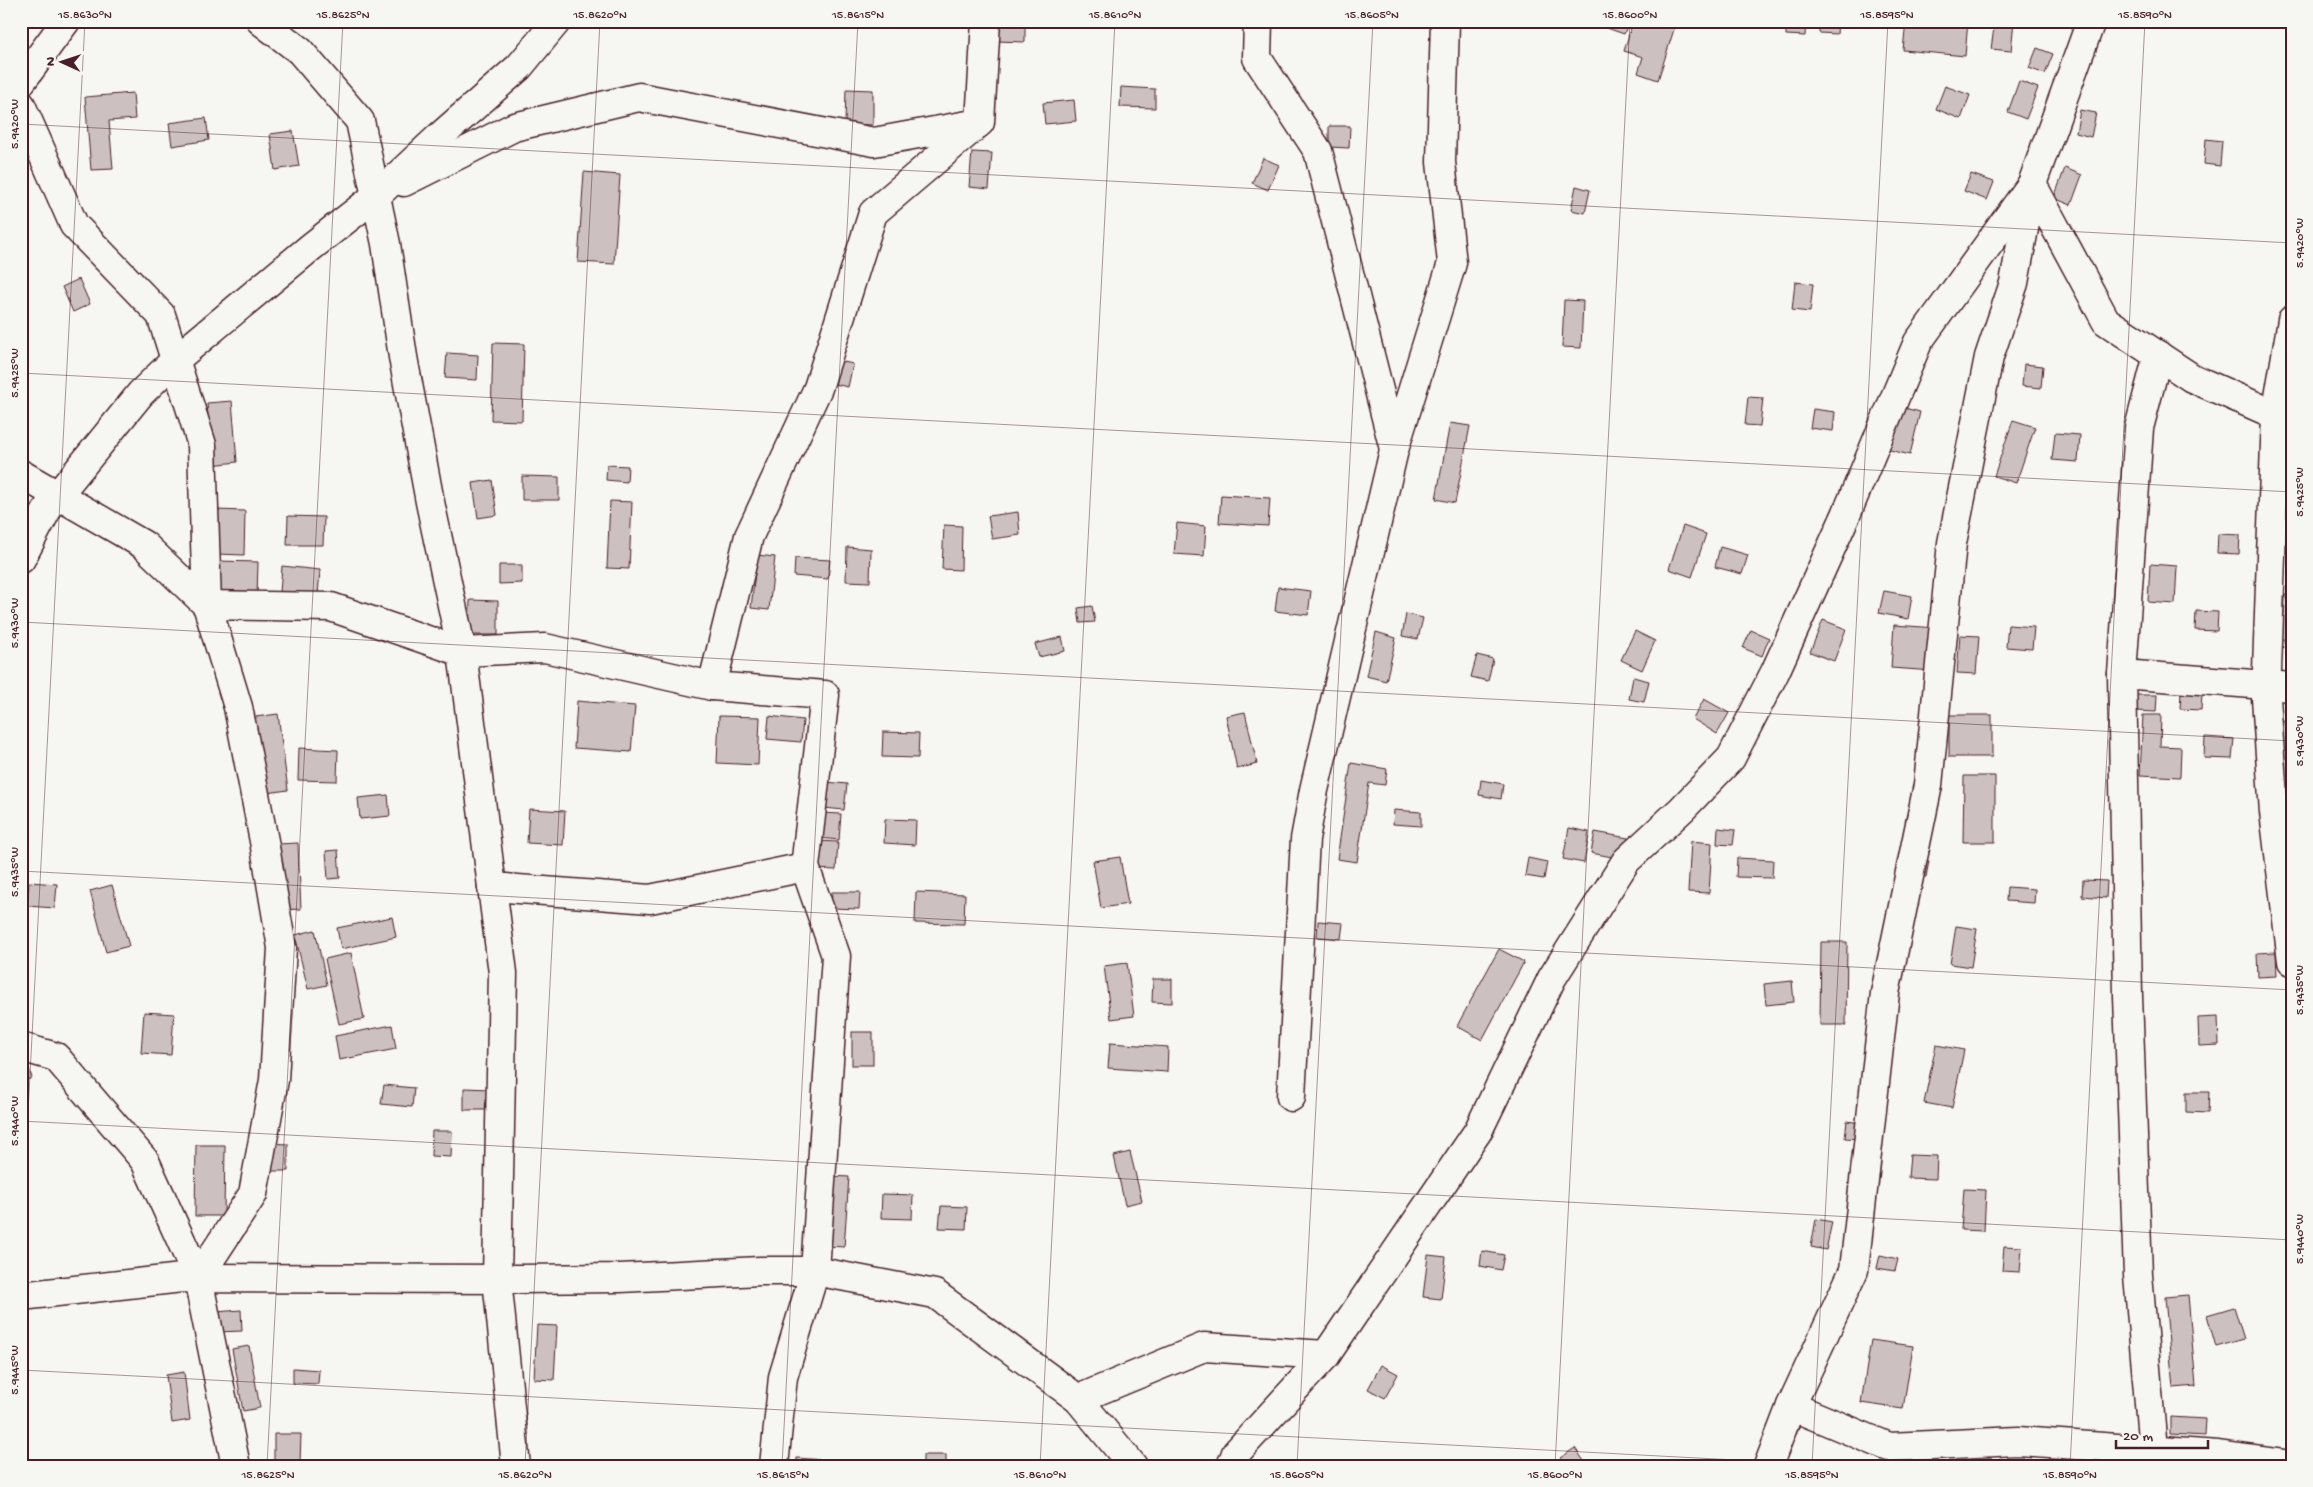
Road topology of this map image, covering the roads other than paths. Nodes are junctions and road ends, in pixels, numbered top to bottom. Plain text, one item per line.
1 (66, 21) edge
2 (261, 21) edge
3 (557, 21) edge
4 (986, 21) edge
5 (1258, 21) edge
6 (1446, 21) edge
7 (2091, 21) edge
8 (21, 82) edge
9 (21, 105) edge
10 (980, 122) junction
11 (2032, 184) junction
12 (376, 196) junction
13 (2292, 320) edge
14 (2158, 355) junction
15 (175, 360) junction
16 (2284, 415) edge
17 (1394, 450) junction
18 (21, 474) edge
19 (58, 496) junction
20 (21, 559) edge
21 (207, 605) junction
22 (462, 652) junction
23 (2122, 674) junction
24 (712, 686) junction
25 (2279, 686) edge
26 (805, 867) junction
27 (492, 887) junction
28 (2292, 961) edge
29 (21, 1047) edge
30 (1291, 1097) dead end
31 (814, 1271) junction
32 (198, 1278) junction
33 (497, 1279) junction
34 (21, 1296) edge
35 (1326, 1355) junction
36 (1078, 1399) junction
37 (1792, 1406) junction
38 (2153, 1450) junction
39 (2259, 1463) edge
40 (2292, 1465) edge
41 (236, 1466) edge
42 (516, 1466) edge
43 (774, 1466) edge
44 (1132, 1466) edge
45 (1232, 1466) edge
46 (1768, 1466) edge

1 - 8 street
2 - 12 street
3 - 12 street
4 - 10 street
5 - 17 street
6 - 17 street
7 - 11 street
9 - 15 street
10 - 12 street
10 - 24 street
11 - 14 street
11 - 35 street
11 - 37 street
12 - 15 street
12 - 22 street
13 - 16 street
14 - 16 street
14 - 23 street
15 - 19 street
15 - 21 street
16 - 25 street
17 - 30 street
18 - 19 street
19 - 20 street
19 - 21 street
21 - 22 street
21 - 32 street
22 - 24 street
22 - 27 street
23 - 25 street
23 - 38 street
24 - 26 street
25 - 28 street
26 - 27 street
26 - 31 street
27 - 33 street
29 - 32 street
31 - 33 street
31 - 36 street
31 - 43 street
32 - 33 street
32 - 34 street
32 - 41 street
33 - 42 street
35 - 36 street
35 - 45 street
36 - 44 street
37 - 38 street
37 - 46 street
38 - 39 street
39 - 40 street

